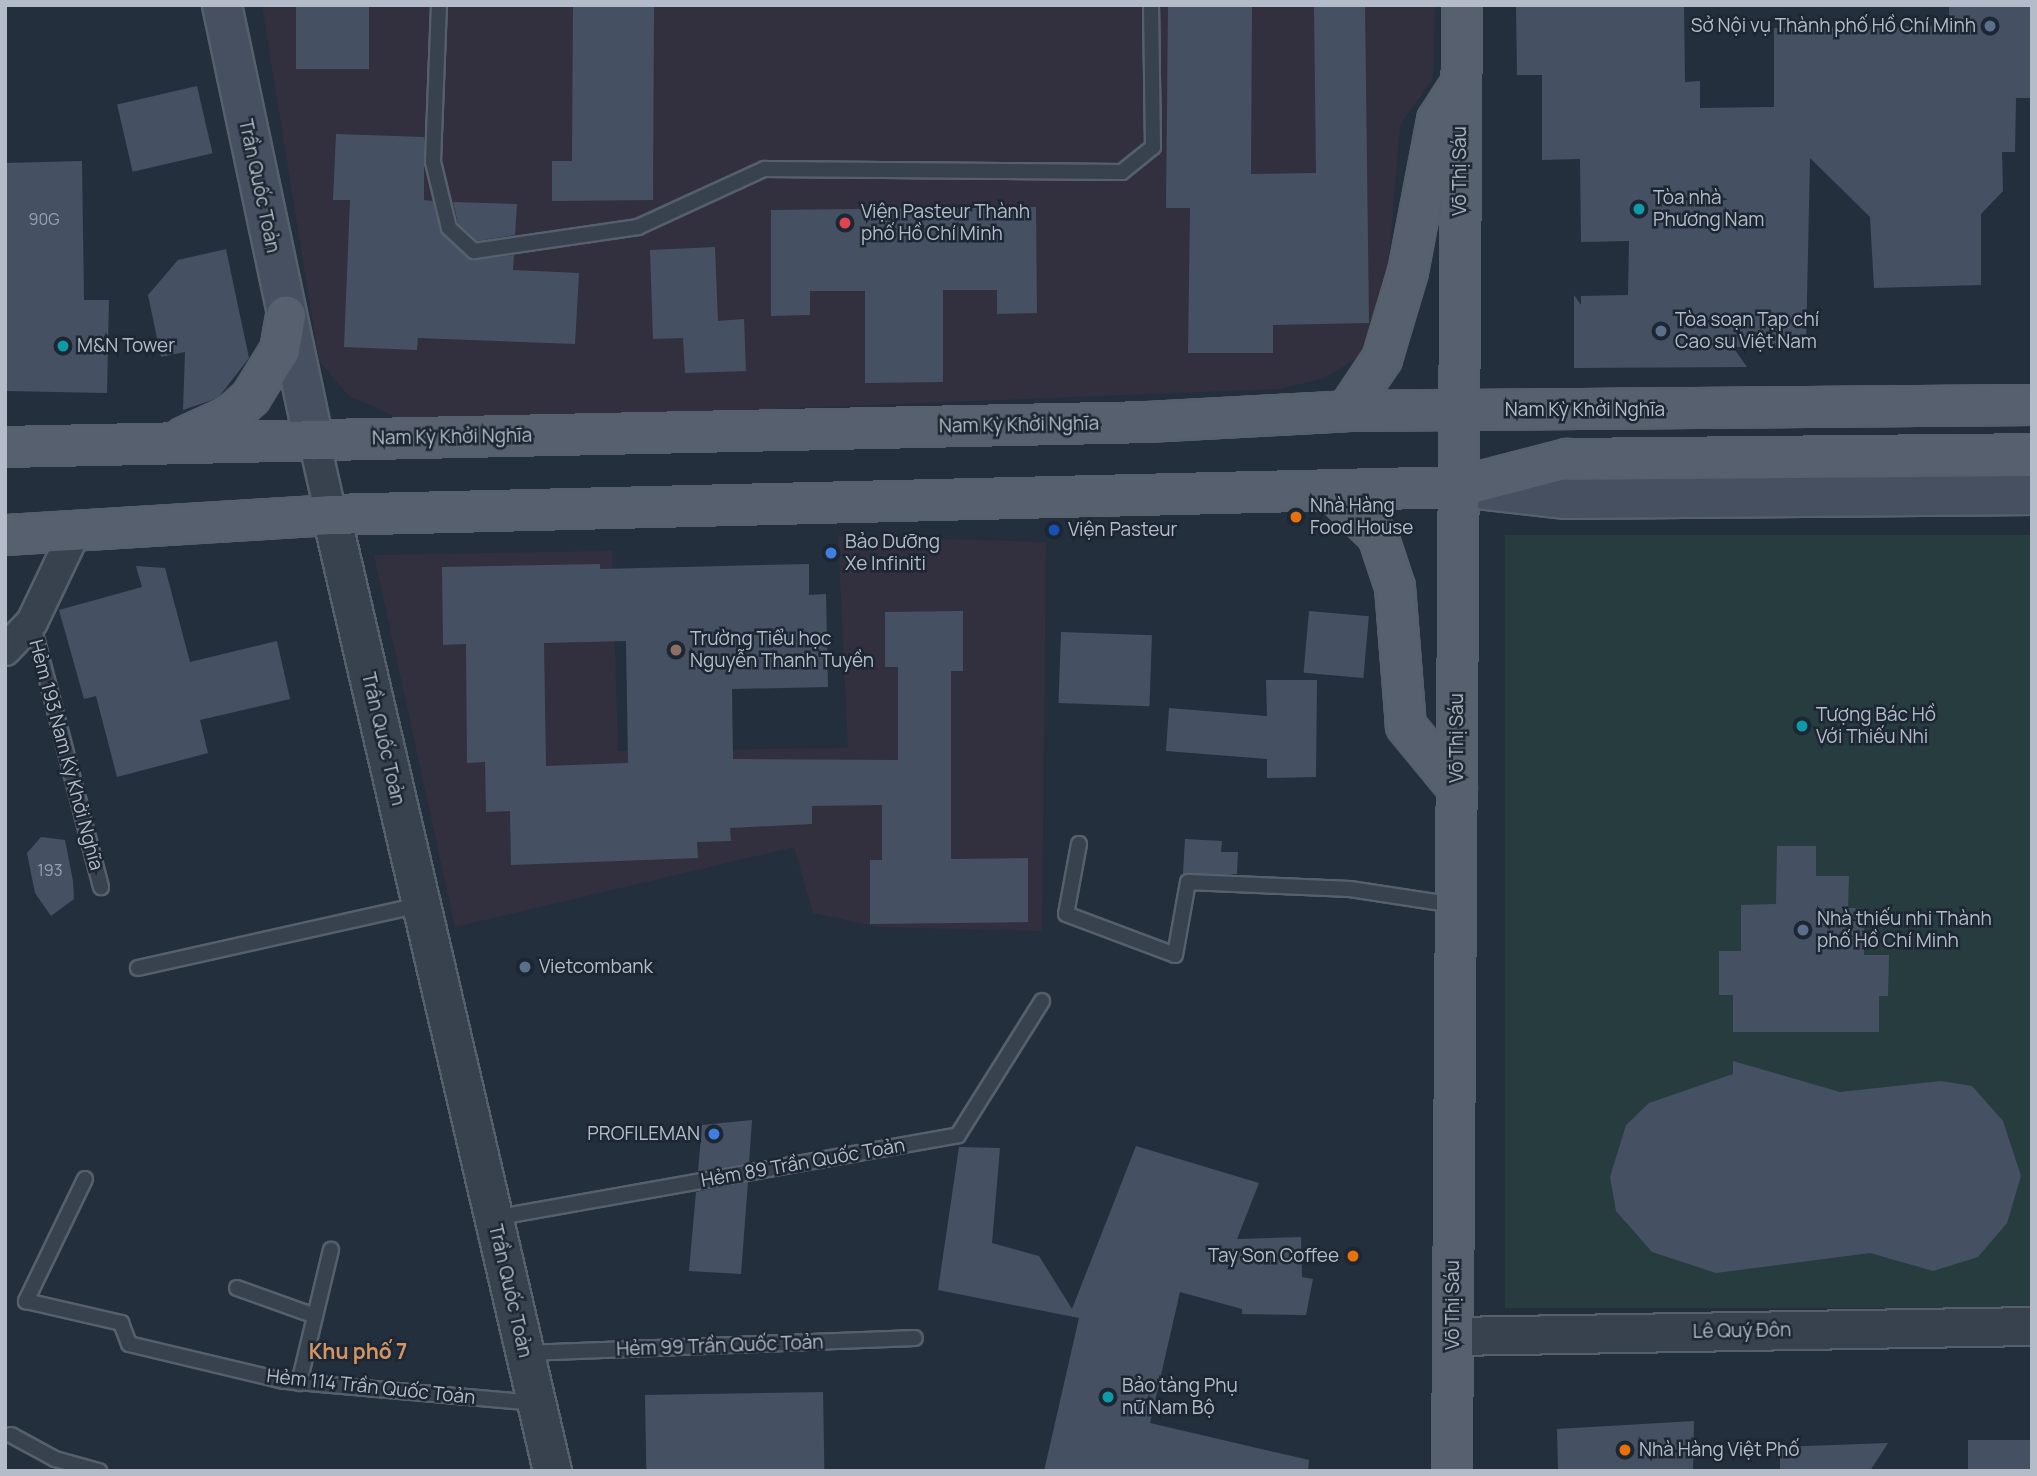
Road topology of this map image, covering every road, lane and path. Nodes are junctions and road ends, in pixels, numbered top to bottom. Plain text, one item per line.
1 (222, 5) edge
2 (439, 5) edge
3 (1151, 5) edge
4 (1462, 5) edge
5 (1461, 83) junction
6 (286, 316) junction
7 (2032, 405) edge
8 (1347, 411) junction
9 (1459, 411) junction
10 (314, 440) junction
11 (165, 443) junction
12 (5, 447) edge
13 (2032, 454) edge
14 (1459, 487) junction
15 (1332, 491) junction
16 (2032, 495) edge
17 (331, 515) junction
18 (74, 534) junction
19 (5, 535) edge
20 (32, 622) junction
21 (5, 650) edge
22 (1457, 788) junction
23 (1079, 844) dead end
24 (101, 887) dead end
25 (421, 905) junction
26 (1456, 905) junction
27 (138, 968) dead end
28 (1042, 1001) dead end
29 (85, 1179) dead end
30 (493, 1218) junction
31 (331, 1250) dead end
32 (237, 1288) dead end
33 (315, 1316) junction
34 (2032, 1326) edge
35 (1453, 1336) junction
36 (915, 1338) dead end
37 (524, 1353) junction
38 (299, 1383) junction
39 (536, 1403) junction
40 (11, 1435) dead end
41 (99, 1471) edge
42 (552, 1471) edge
43 (1452, 1471) edge

1 - 6 main road, Trần Quốc Toản
2 - 3 lane
4 - 5 main road, Võ Thị Sáu
5 - 8 main road
5 - 9 main road, Võ Thị Sáu
6 - 10 main road, Trần Quốc Toản
6 - 11 main road
7 - 9 main road, Nam Kỳ Khởi Nghĩa
8 - 9 main road, Nam Kỳ Khởi Nghĩa
8 - 10 main road, Nam Kỳ Khởi Nghĩa
9 - 14 main road, Võ Thị Sáu
10 - 11 main road, Nam Kỳ Khởi Nghĩa
10 - 17 street, Trần Quốc Toản
11 - 12 main road, Nam Kỳ Khởi Nghĩa
13 - 14 main road
14 - 15 main road
14 - 16 main road
14 - 22 main road, Võ Thị Sáu
15 - 17 main road
15 - 22 main road
17 - 18 main road
17 - 25 street, Trần Quốc Toản
18 - 19 main road
18 - 20 street, Hẻm 193 Nam Kỳ Khởi Nghĩa
20 - 21 street, Hẻm 193 Nam Kỳ Khởi Nghĩa
20 - 24 lane, Hẻm 193 Nam Kỳ Khởi Nghĩa
22 - 26 main road, Võ Thị Sáu
23 - 26 lane
25 - 27 lane
25 - 30 street, Trần Quốc Toản
26 - 35 main road, Võ Thị Sáu
28 - 30 lane, Hẻm 89 Trần Quốc Toản
29 - 38 lane, Hẻm 114 Trần Quốc Toản
30 - 37 street, Trần Quốc Toản
31 - 33 lane
32 - 33 lane
33 - 38 lane
34 - 35 street, Lê Quý Đôn
35 - 43 main road, Võ Thị Sáu
36 - 37 lane, Hẻm 99 Trần Quốc Toản
37 - 39 street, Trần Quốc Toản
38 - 39 lane, Hẻm 114 Trần Quốc Toản
39 - 42 street, Trần Quốc Toản
40 - 41 lane

